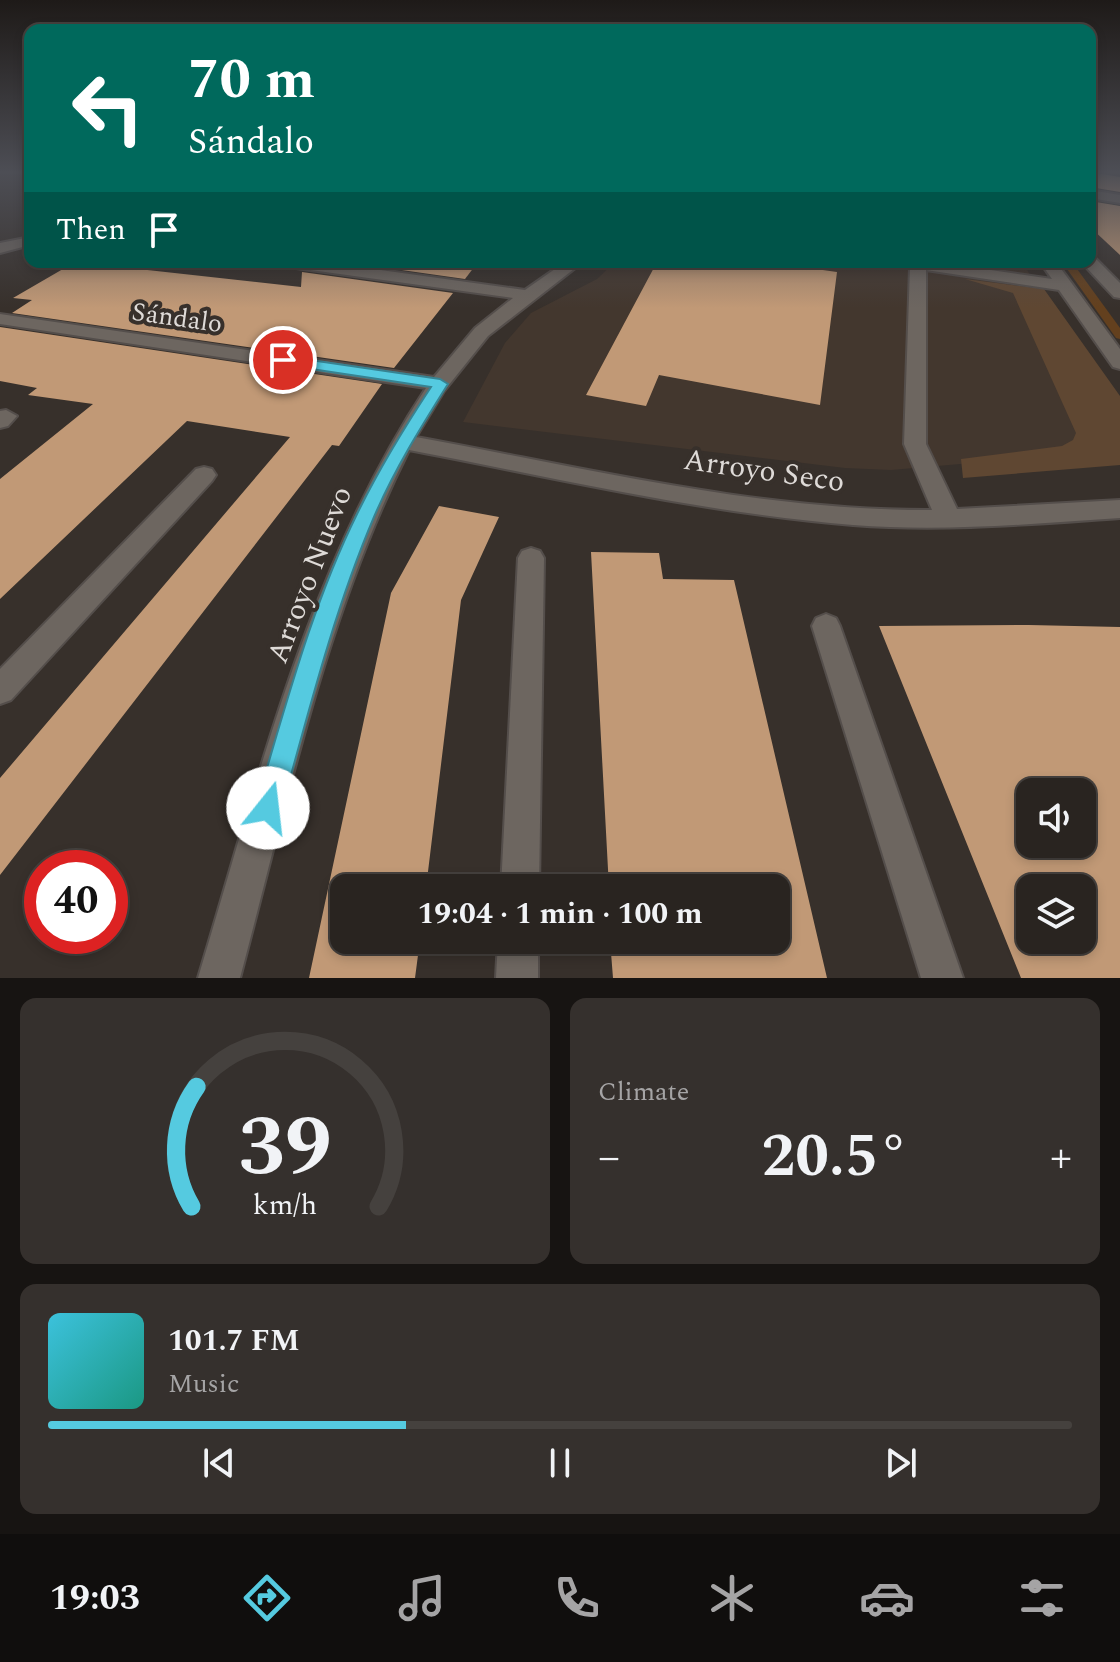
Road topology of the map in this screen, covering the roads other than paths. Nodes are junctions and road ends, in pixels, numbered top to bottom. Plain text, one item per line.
1 (24, 242) edge
2 (0, 248) edge
3 (332, 268) edge
4 (566, 268) edge
5 (913, 268) edge
6 (946, 268) edge
7 (1053, 268) edge
8 (1096, 268) edge
9 (1067, 286) junction
10 (1120, 293) edge
11 (527, 295) junction
12 (0, 319) edge
13 (1120, 363) edge
14 (440, 384) junction
15 (403, 442) junction
16 (204, 475) dead end
17 (1120, 509) edge
18 (949, 519) junction
19 (531, 558) dead end
20 (826, 626) dead end
21 (0, 690) edge
22 (520, 874) edge
23 (518, 954) edge
24 (219, 978) edge
25 (517, 978) edge
26 (942, 978) edge

1 - 2 street
3 - 11 street
4 - 11 street, Arroyo Nuevo
5 - 18 street
6 - 9 street
7 - 9 street
8 - 10 street
9 - 13 street
11 - 14 street, Arroyo Nuevo
12 - 14 street, Sándalo
14 - 15 street, Arroyo Nuevo
15 - 18 street, Arroyo Seco
15 - 24 street, Arroyo Nuevo
16 - 21 street
17 - 18 street, Arroyo Seco
19 - 22 street
20 - 26 street
23 - 25 street

